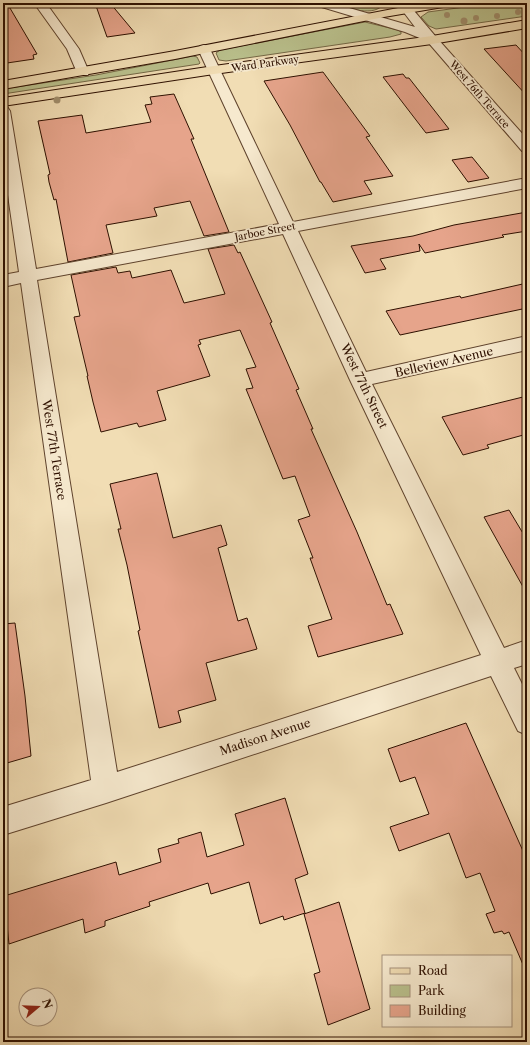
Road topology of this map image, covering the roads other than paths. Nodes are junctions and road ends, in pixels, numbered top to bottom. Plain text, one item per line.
1 (40, 3) edge
2 (319, 3) edge
3 (449, 3) edge
4 (402, 6) edge
5 (366, 17) junction
6 (527, 24) edge
7 (432, 40) junction
8 (204, 49) junction
9 (214, 70) junction
10 (83, 72) junction
11 (3, 85) edge
12 (3, 102) edge
13 (3, 111) edge
14 (527, 148) edge
15 (527, 183) edge
16 (289, 227) junction
17 (28, 277) junction
18 (3, 281) edge
19 (527, 343) edge
20 (360, 380) junction
21 (527, 652) edge
22 (497, 660) junction
23 (527, 722) edge
24 (106, 789) junction
25 (3, 821) edge

1 - 10 street
2 - 5 street
3 - 4 main road, Ward Parkway
4 - 5 main road, Ward Parkway
4 - 7 street, West 76th Terrace
5 - 7 street
5 - 8 main road, Ward Parkway
6 - 7 main road, Ward Parkway
7 - 9 main road, Ward Parkway
7 - 14 street, West 76th Terrace
8 - 9 street, West 77th Street
8 - 10 main road, Ward Parkway
9 - 12 main road, Ward Parkway
9 - 16 street, West 77th Street
10 - 11 main road, Ward Parkway
13 - 17 street, West 77th Terrace
15 - 16 street, Jarboe Street
16 - 17 street, Jarboe Street
16 - 20 street, West 77th Street
17 - 18 street, Jarboe Street
17 - 24 street, West 77th Terrace
19 - 20 street, Belleview Avenue
20 - 22 street, West 77th Street
21 - 22 street, Madison Avenue
22 - 23 street, West 77th Street
22 - 24 street, Madison Avenue
24 - 25 street, Madison Avenue

